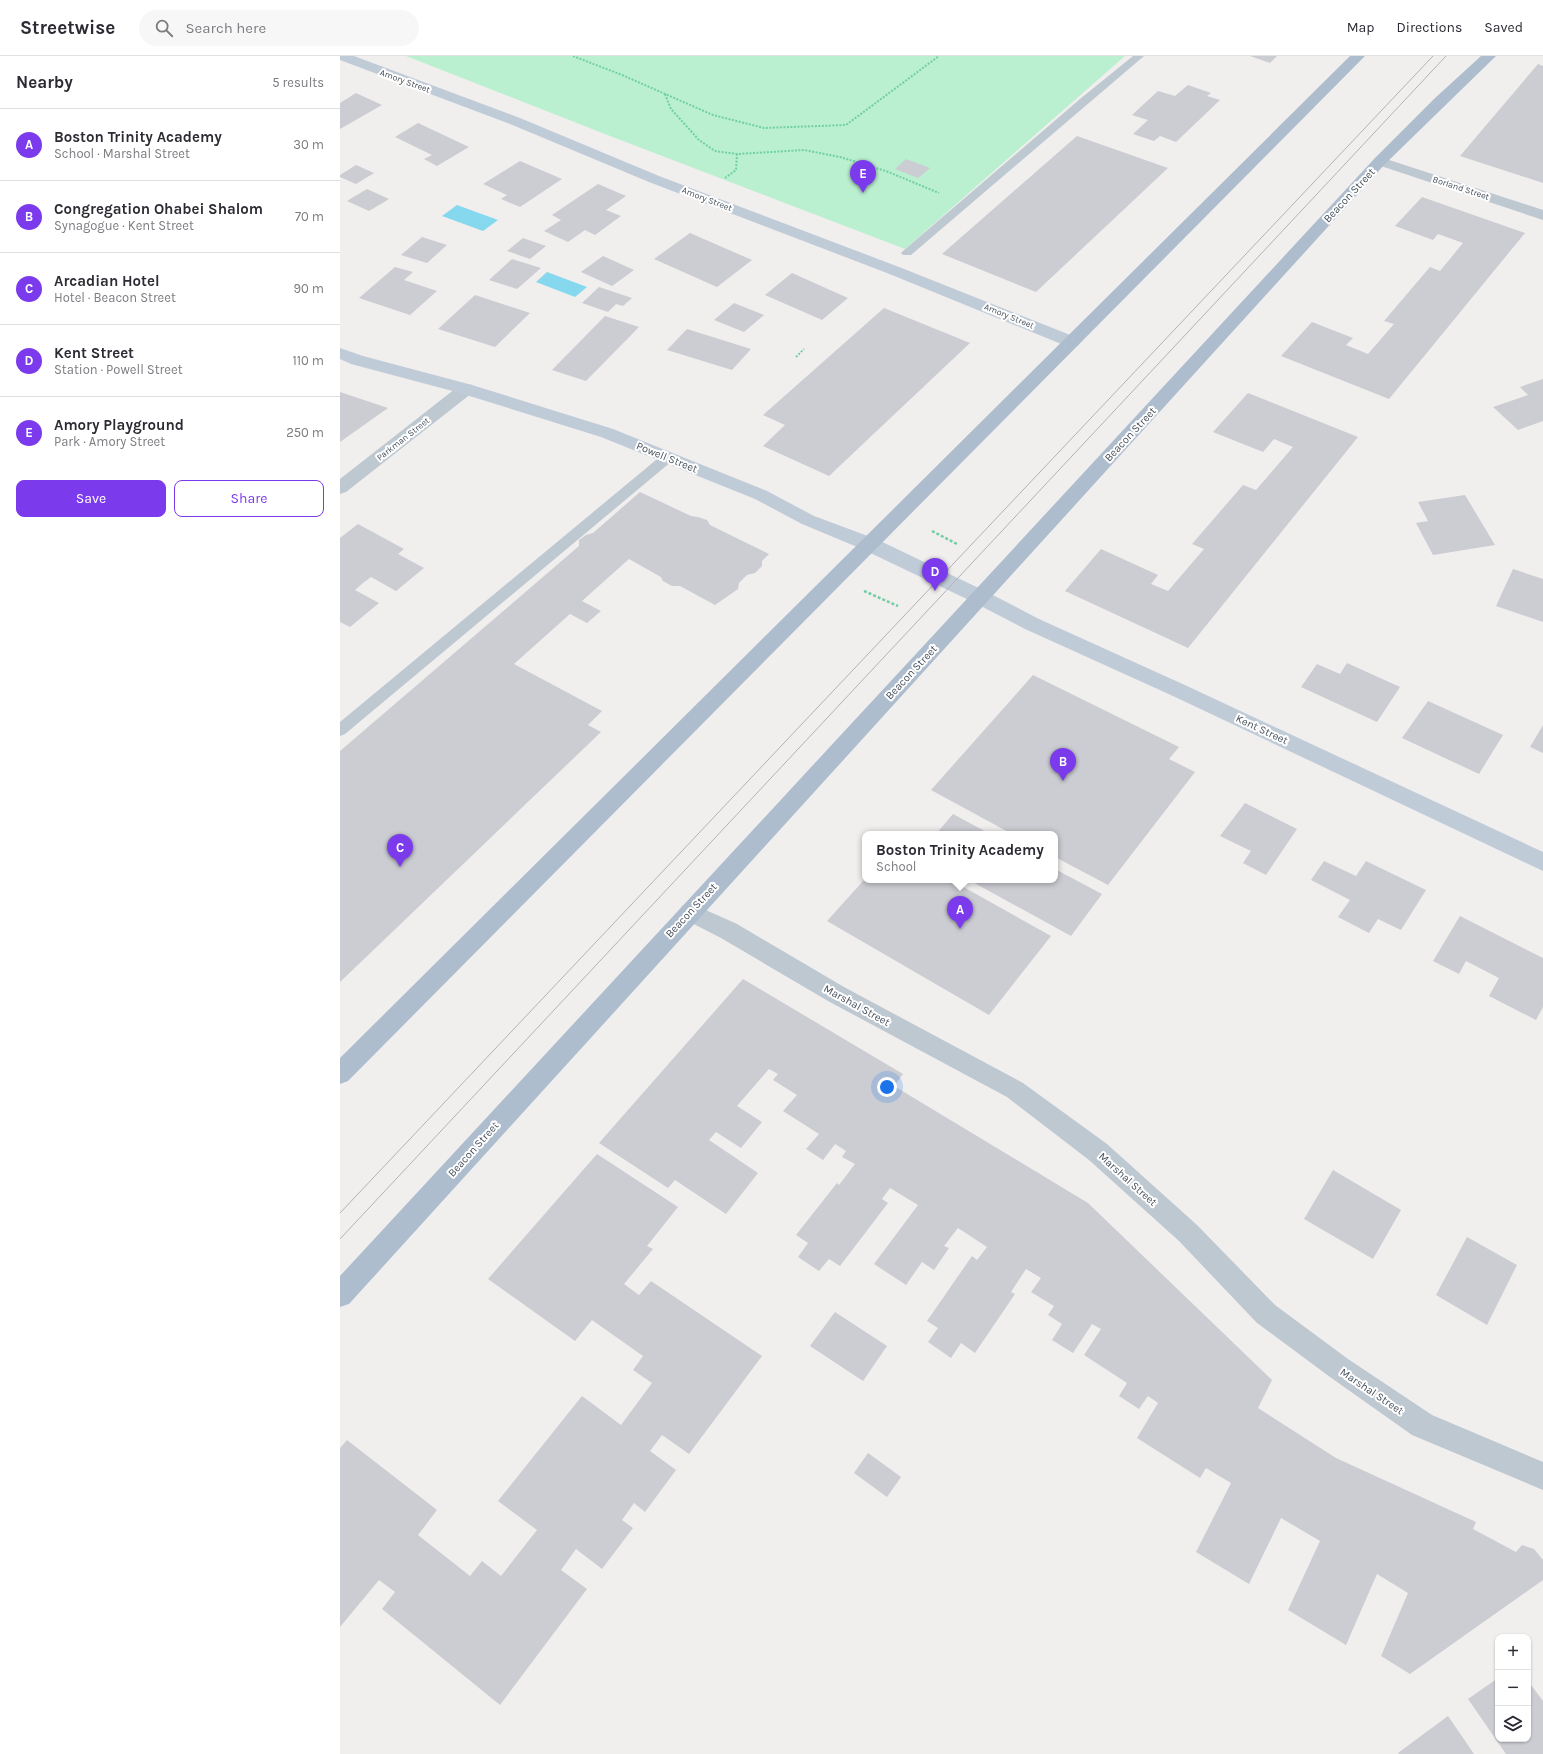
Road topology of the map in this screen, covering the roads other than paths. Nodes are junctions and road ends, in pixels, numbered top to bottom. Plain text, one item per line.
1 (341, 56) edge
2 (1139, 56) edge
3 (1358, 56) edge
4 (1489, 56) edge
5 (1380, 162) junction
6 (1543, 215) edge
7 (907, 253) dead end
8 (1072, 342) junction
9 (340, 353) edge
10 (466, 389) junction
11 (667, 458) junction
12 (340, 488) edge
13 (869, 544) junction
14 (980, 597) junction
15 (340, 730) edge
16 (1543, 862) edge
17 (690, 912) junction
18 (340, 1074) edge
19 (340, 1295) edge
20 (1543, 1476) edge

1 - 8 street, Amory Street
2 - 7 lane
3 - 8 main road
4 - 5 main road, Beacon Street
5 - 6 street, Borland Street
5 - 14 main road, Beacon Street
8 - 13 main road
9 - 10 street, Powell Street
10 - 11 street, Powell Street
10 - 12 street, Parkman Street
11 - 13 street, Powell Street
11 - 15 lane
13 - 14 street, Powell Street
13 - 18 main road
14 - 16 street, Kent Street
14 - 17 main road, Beacon Street
17 - 19 main road, Beacon Street
17 - 20 street, Marshal Street

